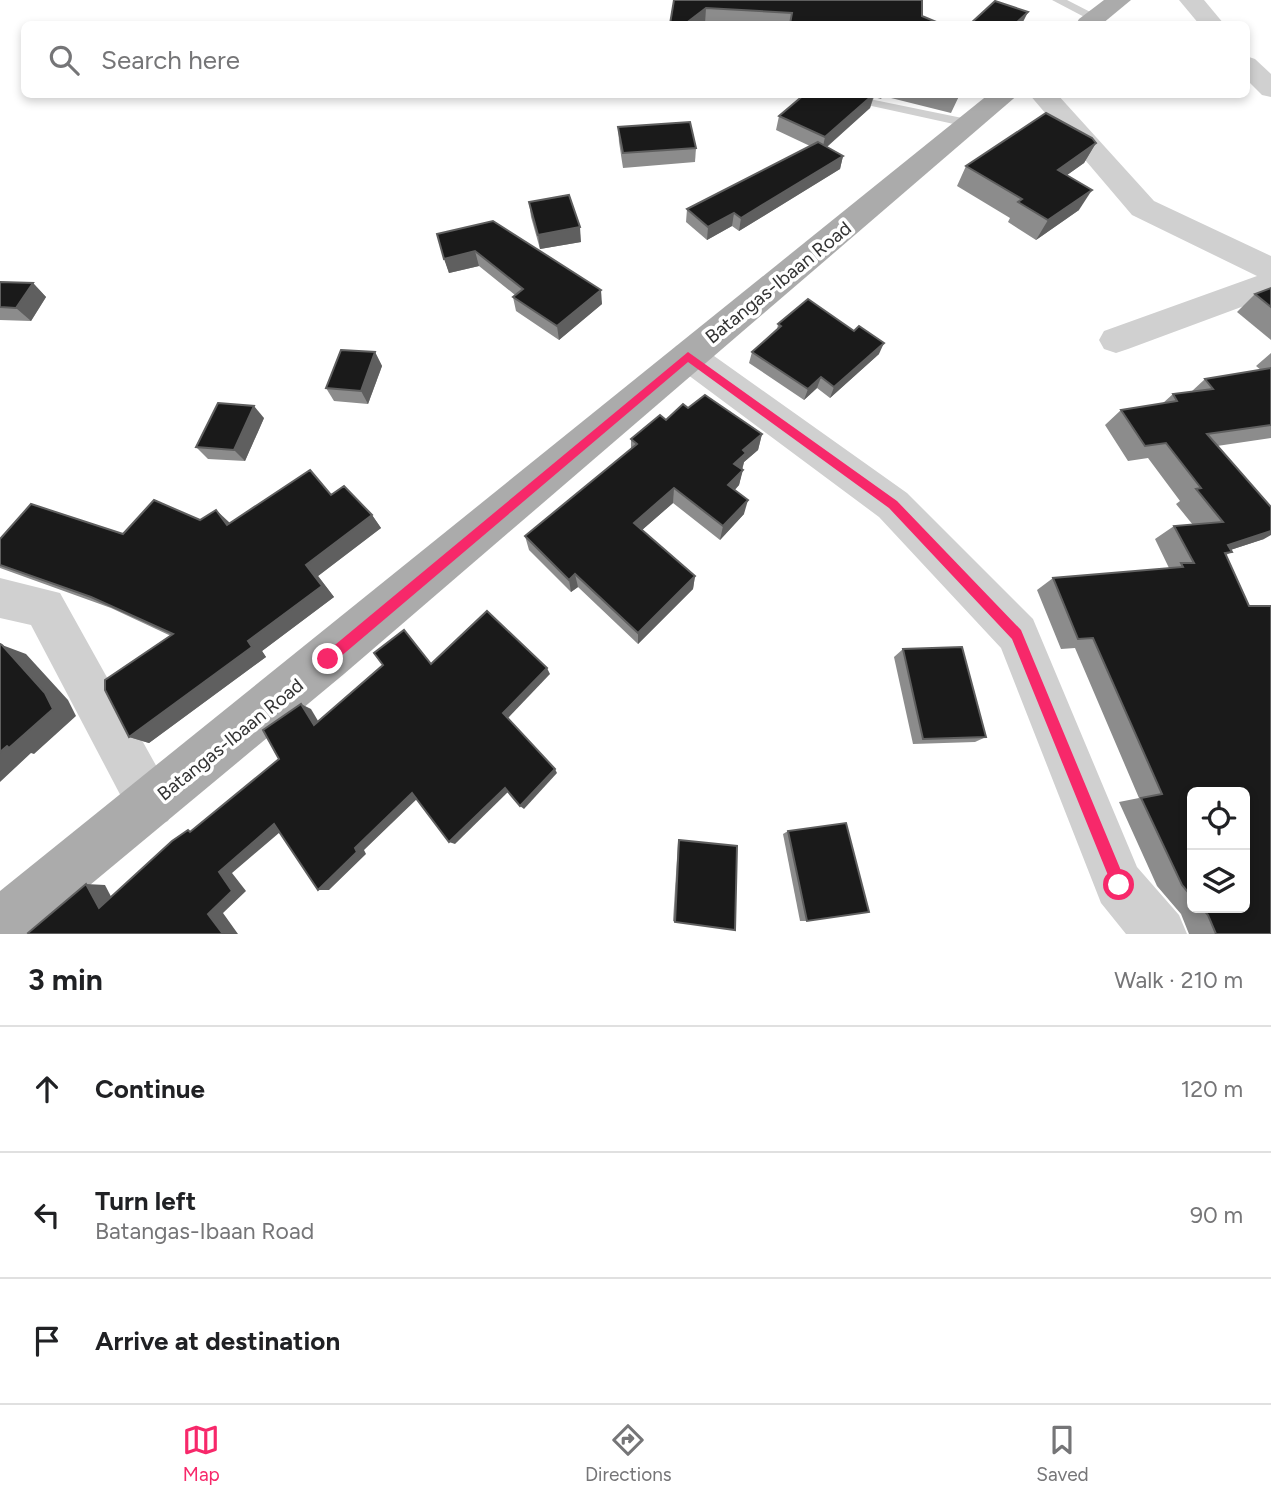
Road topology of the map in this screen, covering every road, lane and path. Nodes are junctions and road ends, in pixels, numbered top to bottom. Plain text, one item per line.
1 (1058, 0) edge
2 (1119, 0) edge
3 (1191, 0) edge
4 (1092, 21) edge
5 (1209, 21) edge
6 (1250, 67) edge
7 (1271, 89) edge
8 (843, 98) edge
9 (1001, 98) edge
10 (1046, 98) edge
11 (972, 124) junction
12 (1271, 269) edge
13 (1271, 283) edge
14 (1116, 340) dead end
15 (688, 356) junction
16 (0, 598) edge
17 (151, 804) junction
18 (0, 925) edge
19 (1160, 934) edge

1 - 4 lane
2 - 4 main road
3 - 5 street
6 - 7 street
8 - 11 lane
9 - 11 main road, Batangas-Ibaan Road
10 - 12 street
11 - 15 main road, Batangas-Ibaan Road
13 - 14 street
15 - 17 main road, Batangas-Ibaan Road
15 - 19 street
16 - 17 street
17 - 18 main road, Batangas-Ibaan Road

